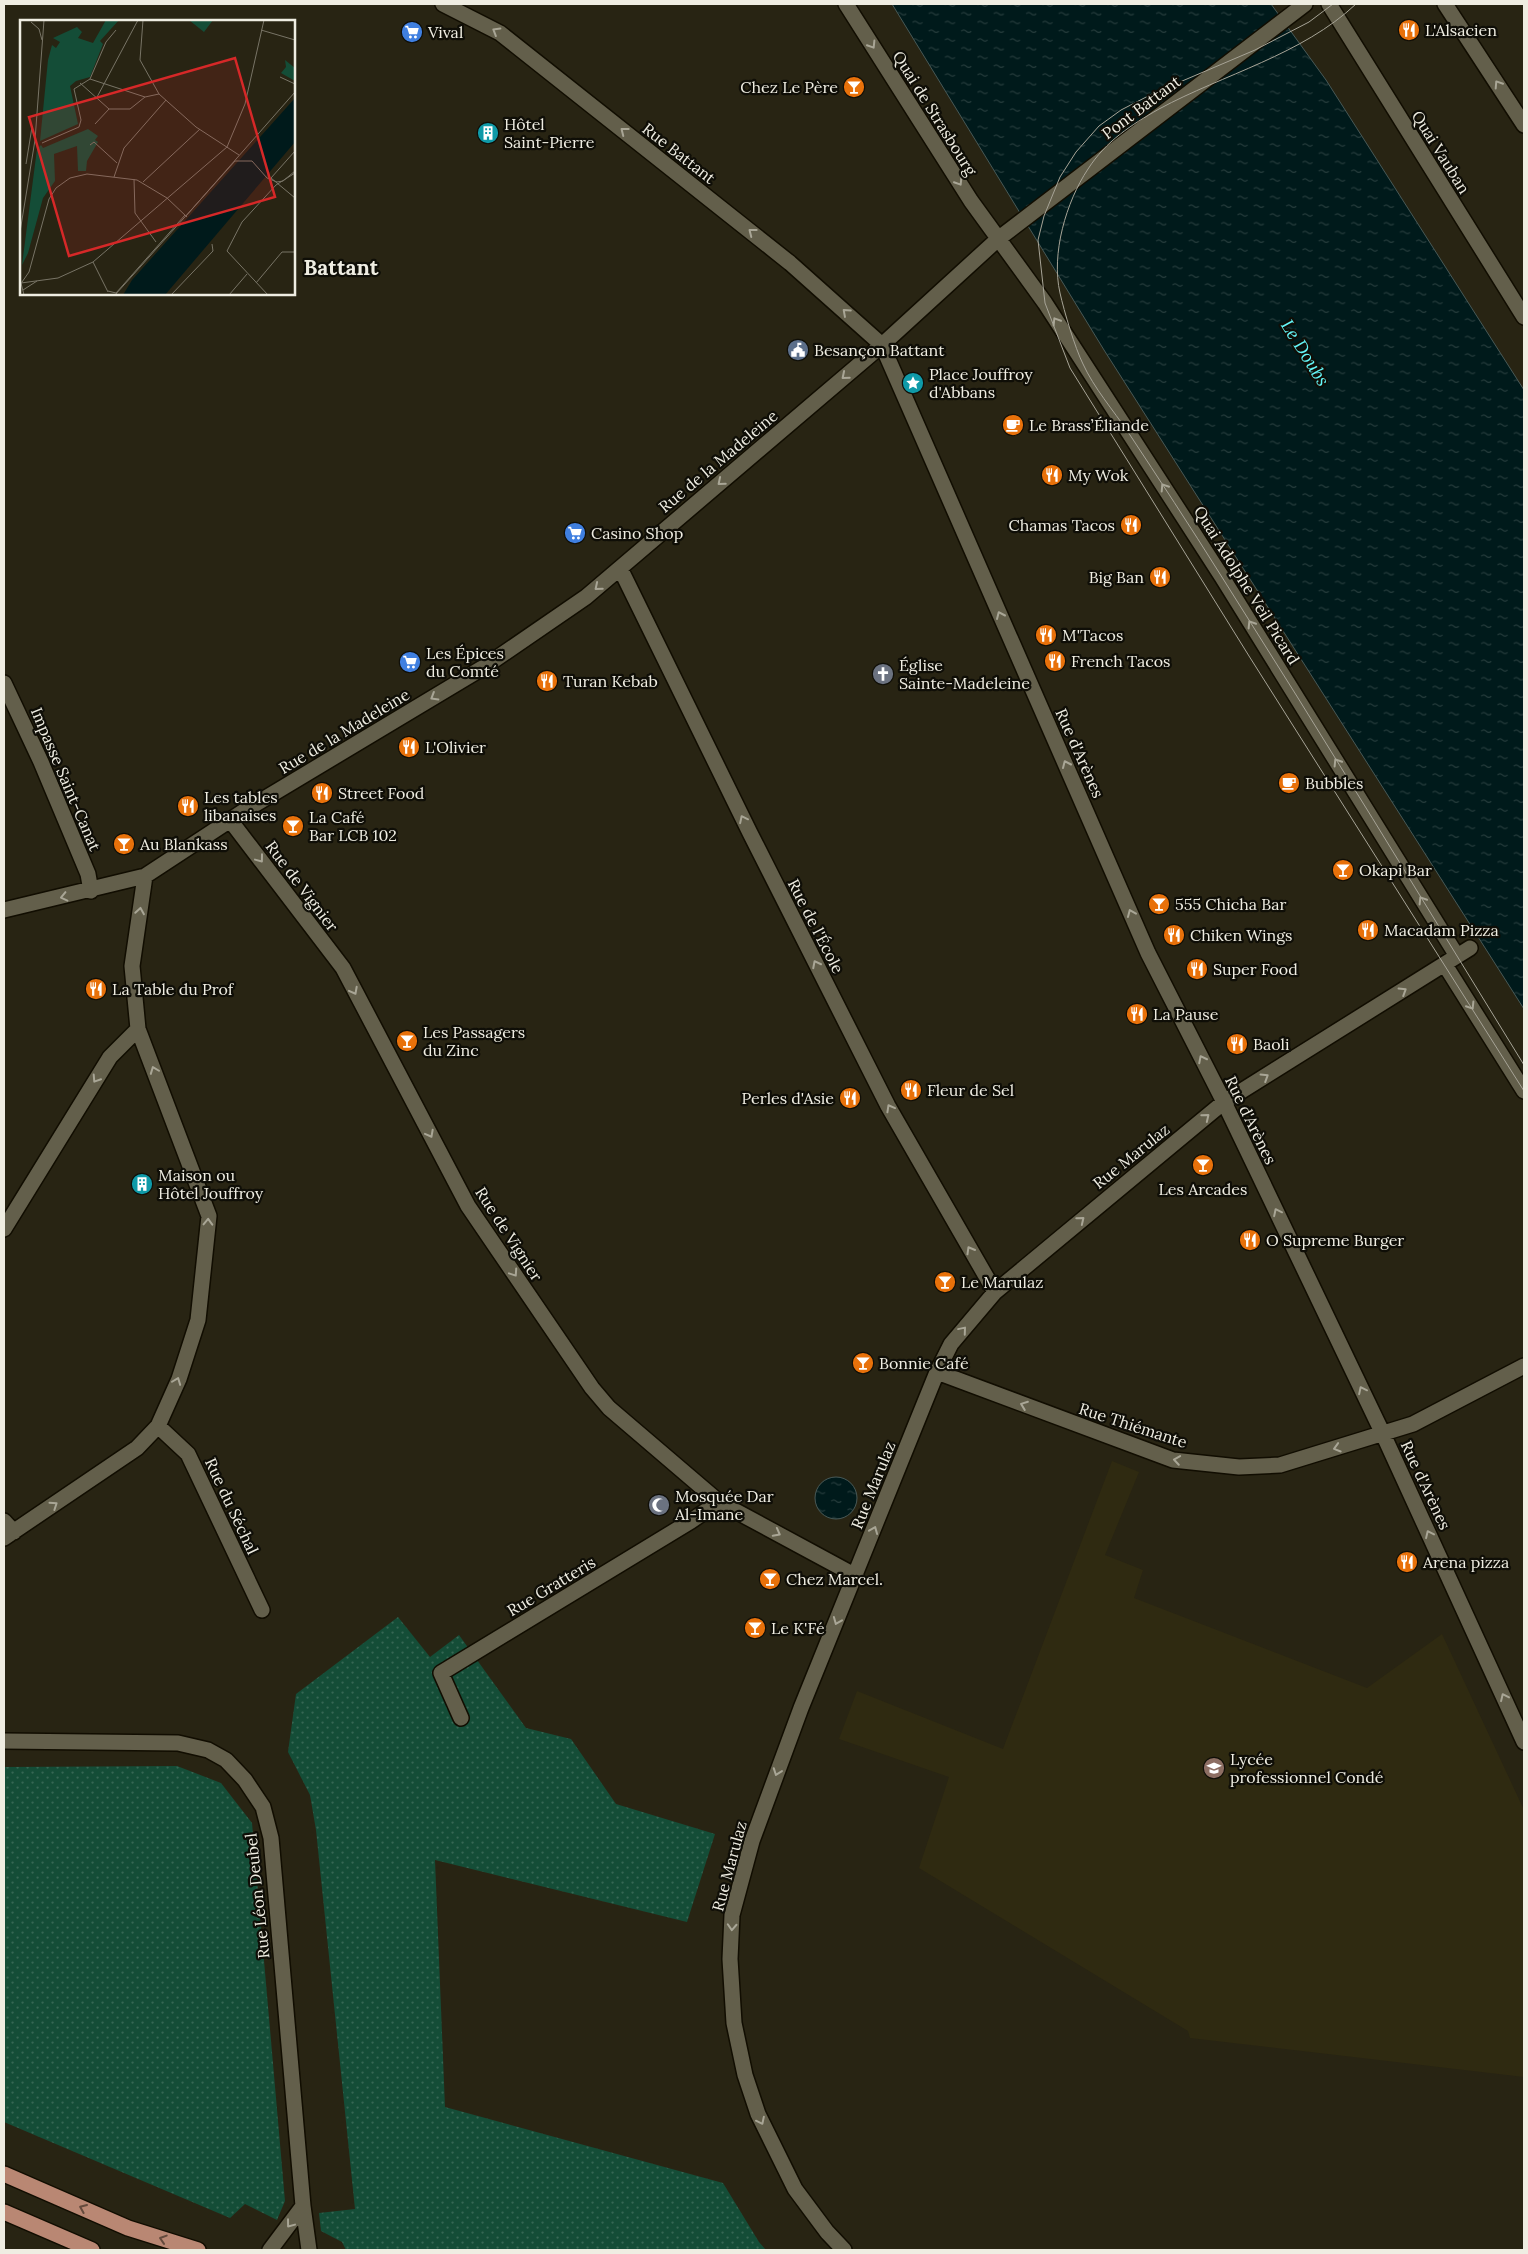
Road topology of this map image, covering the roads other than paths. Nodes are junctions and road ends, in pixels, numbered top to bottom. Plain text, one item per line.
1 (443, 4) edge
2 (846, 4) edge
3 (1305, 4) edge
4 (1329, 4) edge
5 (1445, 4) edge
6 (1524, 125) edge
7 (998, 239) junction
8 (1524, 317) edge
9 (882, 345) junction
10 (620, 568) junction
11 (4, 683) edge
12 (230, 820) junction
13 (145, 876) junction
14 (91, 891) junction
15 (4, 910) edge
16 (1470, 948) dead end
17 (1451, 960) junction
18 (138, 1029) junction
19 (1524, 1091) edge
20 (1224, 1102) junction
21 (4, 1228) edge
22 (995, 1292) junction
23 (1524, 1366) edge
24 (937, 1372) junction
25 (158, 1426) junction
26 (1383, 1434) junction
27 (719, 1502) junction
28 (7, 1530) edge
29 (856, 1576) junction
30 (262, 1610) dead end
31 (461, 1718) dead end
32 (4, 1741) edge
33 (1524, 1742) edge
34 (4, 2174) edge
35 (304, 2206) junction
36 (4, 2212) edge
37 (92, 2250) edge
38 (198, 2250) edge
39 (270, 2250) edge
40 (309, 2250) edge
41 (844, 2250) edge

9 -> 1 street, Rue Battant
2 -> 7 street, Quai de Strasbourg
3 - 7 street, Pont Battant
4 - 8 street, Quai Vauban
6 -> 5 street
7 - 9 street
17 -> 7 street, Quai Adolphe Veil Picard
9 -> 10 street, Rue de la Madeleine
20 -> 9 street, Rue d'Arènes
10 -> 12 street, Rue de la Madeleine
22 -> 10 street, Rue de l'École
11 - 14 street, Impasse Saint-Canat
12 - 13 street, Rue de la Madeleine
12 -> 27 street, Rue de Vignier
13 - 14 street, Rue de la Madeleine
18 -> 13 street
14 -> 15 street, Rue de la Madeleine
16 - 17 street, Rue Marulaz
17 -> 19 street, Quai Adolphe Veil Picard
20 -> 17 street, Rue Marulaz
18 -> 21 street
25 -> 18 street
22 -> 20 street, Rue Marulaz
26 -> 20 street, Rue d'Arènes
24 -> 22 street, Rue Marulaz
23 - 26 street, Rue Thiémante
26 -> 24 street, Rue Thiémante
29 -> 24 street, Rue Marulaz
28 -> 25 street
25 - 30 street, Rue du Séchal
33 -> 26 street, Rue d'Arènes
27 -> 29 street, Rue de Vignier
27 - 31 street, Rue Gratteris
29 -> 41 street, Rue Marulaz
32 - 35 street, Rue Léon Deubel
38 -> 34 main road
35 -> 39 street
35 - 40 street, Rue Léon Deubel
36 - 37 main road

